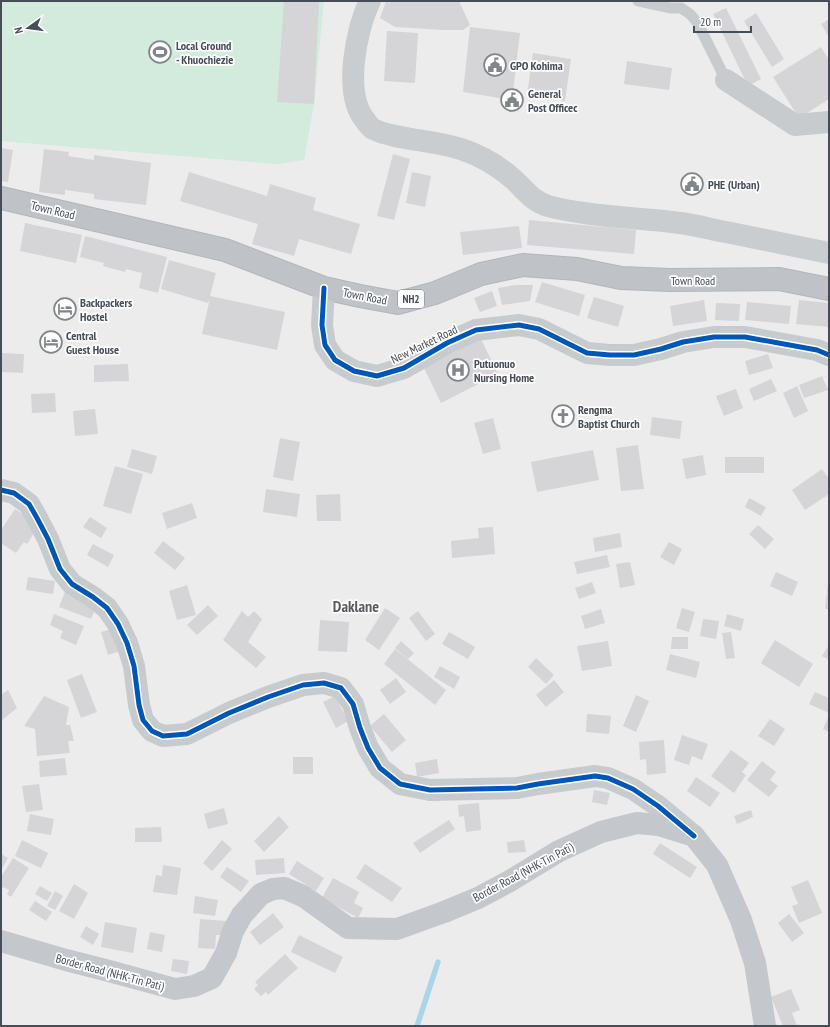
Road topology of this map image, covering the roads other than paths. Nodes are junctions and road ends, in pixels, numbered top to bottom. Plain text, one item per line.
1 (359, 1) edge
2 (370, 1) edge
3 (638, 1) edge
4 (356, 44) junction
5 (726, 80) joint
6 (829, 122) edge
7 (1, 198) edge
8 (829, 253) edge
9 (324, 288) junction
10 (829, 289) edge
11 (829, 355) edge
12 (1, 490) edge
13 (694, 836) junction
14 (1, 941) edge
15 (765, 1026) edge

1 - 4 street
2 - 4 main road
3 - 5 lane
4 - 8 main road
5 - 6 street
7 - 9 highway, Town Road / NH2
9 - 10 highway, Town Road / NH2
9 - 11 street, New Market Road
12 - 13 street
13 - 14 main road, Border Road (NHK-Tin Pati)
13 - 15 main road

